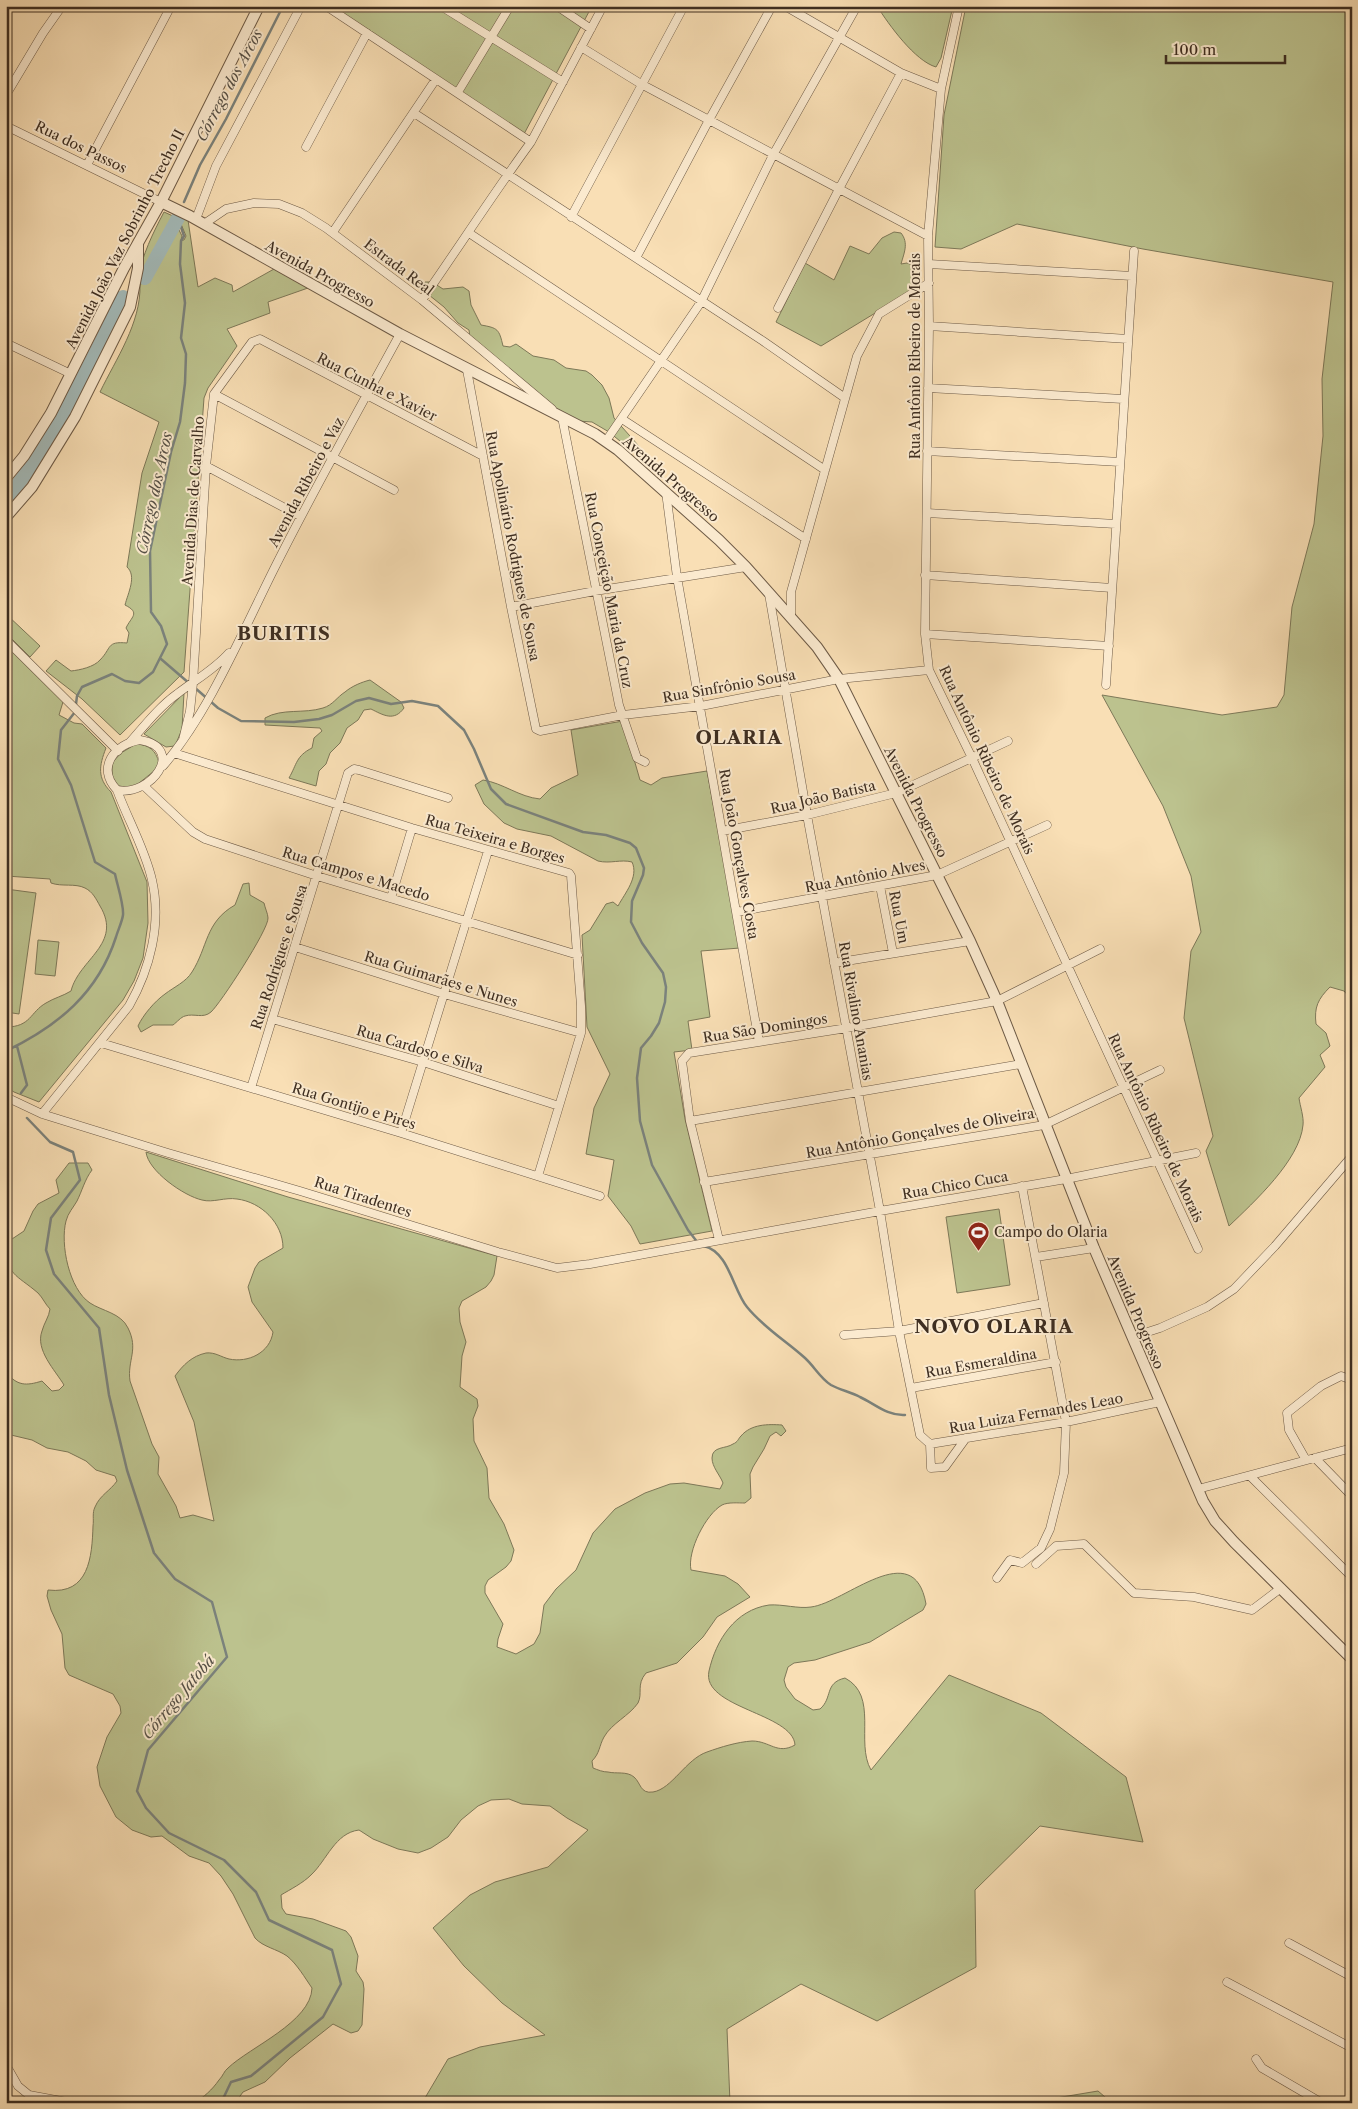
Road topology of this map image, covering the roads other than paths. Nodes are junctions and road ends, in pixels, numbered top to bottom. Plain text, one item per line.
1 (62, 6) edge
2 (171, 6) edge
3 (259, 6) edge
4 (301, 6) edge
5 (326, 6) edge
6 (441, 6) edge
7 (510, 6) edge
8 (557, 6) edge
9 (604, 6) edge
10 (684, 6) edge
11 (772, 6) edge
12 (785, 6) edge
13 (857, 6) edge
14 (959, 6) edge
15 (591, 29) junction
16 (367, 33) junction
17 (840, 37) junction
18 (491, 38) junction
19 (581, 47) junction
20 (901, 73) junction
21 (436, 79) junction
22 (563, 82) junction
23 (641, 84) junction
24 (940, 89) junction
25 (458, 92) junction
26 (6, 95) edge
27 (414, 113) junction
28 (709, 120) junction
29 (6, 126) edge
30 (531, 142) junction
31 (306, 147) dead end
32 (773, 155) junction
33 (87, 165) junction
34 (506, 175) junction
35 (839, 189) junction
36 (160, 202) junction
37 (171, 207) joint
38 (571, 217) junction
39 (197, 220) junction
40 (333, 232) junction
41 (469, 233) junction
42 (928, 236) junction
43 (138, 243) junction
44 (1134, 251) dead end
45 (636, 258) junction
46 (929, 264) junction
47 (1132, 276) junction
48 (929, 283) junction
49 (116, 285) junction
50 (134, 292) junction
51 (422, 300) junction
52 (701, 302) junction
53 (778, 308) dead end
54 (929, 326) junction
55 (400, 334) junction
56 (260, 339) joint
57 (1128, 339) junction
58 (6, 343) edge
59 (661, 360) junction
60 (467, 370) junction
61 (71, 374) junction
62 (928, 388) junction
63 (214, 394) junction
64 (366, 396) junction
65 (845, 398) junction
66 (1123, 399) junction
67 (560, 416) junction
68 (622, 419) junction
69 (606, 441) junction
70 (927, 452) junction
71 (482, 456) junction
72 (333, 457) junction
73 (1120, 462) junction
74 (206, 466) junction
75 (825, 470) junction
76 (6, 478) edge
77 (394, 490) dead end
78 (666, 492) junction
79 (926, 513) junction
80 (300, 516) junction
81 (6, 517) edge
82 (1116, 524) junction
83 (806, 539) junction
84 (746, 567) junction
85 (925, 575) junction
86 (678, 578) junction
87 (1112, 588) junction
88 (595, 591) junction
89 (769, 592) junction
90 (511, 607) junction
91 (791, 617) junction
92 (925, 634) junction
93 (6, 640) edge
94 (236, 643) junction
95 (1109, 646) junction
96 (194, 664) junction
97 (214, 668) junction
98 (930, 670) junction
99 (839, 678) junction
100 (193, 683) junction
101 (1106, 685) dead end
102 (785, 690) junction
103 (701, 706) junction
104 (623, 715) junction
105 (534, 727) joint
106 (183, 740) junction
107 (1008, 741) dead end
108 (130, 742) junction
109 (118, 751) junction
110 (174, 753) junction
111 (972, 758) junction
112 (645, 762) dead end
113 (163, 766) junction
114 (144, 786) junction
115 (117, 790) junction
116 (125, 792) junction
117 (896, 793) junction
118 (448, 798) dead end
119 (338, 804) junction
120 (807, 815) junction
121 (127, 817) junction
122 (1047, 825) dead end
123 (412, 828) junction
124 (722, 831) junction
125 (1010, 841) junction
126 (488, 851) junction
127 (937, 875) junction
128 (317, 876) junction
129 (880, 886) junction
130 (822, 897) junction
131 (390, 898) junction
132 (737, 912) junction
133 (467, 922) junction
134 (970, 941) junction
135 (295, 947) junction
136 (1100, 950) dead end
137 (892, 953) junction
138 (578, 956) junction
139 (834, 963) junction
140 (1068, 966) junction
141 (444, 994) junction
142 (996, 1001) junction
143 (272, 1019) junction
144 (847, 1028) junction
145 (581, 1033) junction
146 (759, 1042) junction
147 (101, 1043) junction
148 (423, 1062) junction
149 (1021, 1064) junction
150 (1160, 1070) dead end
151 (1124, 1087) junction
152 (251, 1088) junction
153 (858, 1093) junction
154 (6, 1097) edge
155 (559, 1106) junction
156 (42, 1114) junction
157 (690, 1121) junction
158 (1044, 1125) junction
159 (402, 1133) junction
160 (1196, 1153) dead end
161 (870, 1154) junction
162 (1352, 1156) edge
163 (1158, 1160) junction
164 (538, 1176) junction
165 (1066, 1179) junction
166 (704, 1182) junction
167 (1022, 1186) junction
168 (600, 1196) dead end
169 (880, 1211) junction
170 (719, 1240) junction
171 (1094, 1248) junction
172 (1198, 1249) dead end
173 (1036, 1257) junction
174 (1044, 1302) junction
175 (899, 1331) junction
176 (844, 1336) dead end
177 (1132, 1337) junction
178 (1056, 1362) junction
179 (1352, 1380) edge
180 (911, 1388) junction
181 (1160, 1402) junction
182 (1066, 1422) junction
183 (966, 1438) junction
184 (930, 1444) junction
185 (1352, 1448) edge
186 (1315, 1458) junction
187 (1306, 1460) junction
188 (1250, 1476) junction
189 (1198, 1489) junction
190 (1352, 1496) edge
191 (1036, 1564) dead end
192 (1352, 1577) edge
193 (997, 1578) dead end
194 (1281, 1588) junction
195 (1352, 1659) edge
196 (1289, 1943) dead end
197 (1352, 1977) edge
198 (1227, 1982) dead end
199 (1352, 2048) edge
200 (1256, 2059) dead end
201 (6, 2065) edge
202 (72, 2103) edge
203 (1322, 2103) edge

1 - 26 street
2 - 33 street
3 - 36 street, Avenida João Vaz Sobrinho Trecho II
4 - 39 street
5 - 16 street
6 - 18 street
7 - 18 street
8 - 15 street
9 - 15 street
10 - 23 street
11 - 28 street
12 - 17 street
13 - 17 street
14 - 24 street, Rua Antônio Ribeiro de Morais
15 - 19 street
16 - 21 street
16 - 31 street
17 - 20 street
17 - 32 street
18 - 22 street
18 - 25 street
19 - 22 street
19 - 23 street
20 - 24 street
20 - 35 street
21 - 25 street
21 - 27 street
22 - 30 street
23 - 28 street
23 - 38 street
24 - 42 street, Rua Antônio Ribeiro de Morais
25 - 30 street
27 - 34 street
27 - 40 street
28 - 32 street
28 - 45 street
29 - 33 street, Rua dos Passos
30 - 34 street
32 - 35 street
32 - 52 street
33 - 36 street, Rua dos Passos
34 - 38 street
34 - 41 street
35 - 42 street
35 - 53 street
36 - 37 street, Rua dos Passos
36 - 43 street, Avenida João Vaz Sobrinho Trecho II
37 - 39 street, Avenida Progresso
38 - 45 street
39 - 40 street, Estrada Real
39 - 55 street, Avenida Progresso
40 - 51 street, Estrada Real
41 - 51 street
41 - 59 street
42 - 46 street, Rua Antônio Ribeiro de Morais
43 - 49 street, Avenida João Vaz Sobrinho Trecho II
43 - 50 street
44 - 47 street
45 - 52 street
46 - 47 street
46 - 48 street, Rua Antônio Ribeiro de Morais
47 - 57 street
48 - 54 street, Rua Antônio Ribeiro de Morais
48 - 65 street
49 - 50 street
49 - 61 street, Avenida João Vaz Sobrinho Trecho II
50 - 81 street
51 - 67 street, Estrada Real
52 - 59 street
52 - 65 street
54 - 57 street
54 - 62 street, Rua Antônio Ribeiro de Morais
55 - 60 street, Avenida Progresso
55 - 64 street, Avenida Ribeiro e Vaz
56 - 63 street, Avenida Dias de Carvalho
56 - 64 street, Rua Cunha e Xavier
57 - 66 street
58 - 61 street
59 - 68 street
59 - 75 street
60 - 67 street, Avenida Progresso
60 - 71 street, Rua Apolinário Rodrigues de Sousa
61 - 76 street, Avenida João Vaz Sobrinho Trecho II
62 - 66 street
62 - 70 street, Rua Antônio Ribeiro de Morais
63 - 72 street
63 - 74 street, Avenida Dias de Carvalho
64 - 71 street, Rua Cunha e Xavier
64 - 72 street, Avenida Ribeiro e Vaz
65 - 75 street
66 - 73 street
67 - 69 street, Avenida Progresso
67 - 88 street, Rua Conçeição Maria da Cruz
68 - 69 street
68 - 83 street
69 - 78 street, Avenida Progresso
70 - 73 street
70 - 79 street, Rua Antônio Ribeiro de Morais
71 - 90 street, Rua Apolinário Rodrigues de Sousa
72 - 77 street
72 - 80 street, Avenida Ribeiro e Vaz
73 - 82 street
74 - 80 street
74 - 96 street, Avenida Dias de Carvalho
75 - 83 street
78 - 84 street, Avenida Progresso
78 - 86 street, Rua João Gonçalves Costa
79 - 82 street
79 - 85 street, Rua Antônio Ribeiro de Morais
80 - 94 street, Avenida Ribeiro e Vaz
82 - 87 street
83 - 91 street
84 - 86 street
84 - 89 street, Avenida Progresso
85 - 87 street
85 - 92 street, Rua Antônio Ribeiro de Morais
86 - 88 street
86 - 103 street, Rua João Gonçalves Costa
87 - 95 street
88 - 90 street
88 - 104 street, Rua Conçeição Maria da Cruz
89 - 91 street, Avenida Progresso
89 - 102 street, Rua Rivalino Ananias
90 - 105 street, Rua Apolinário Rodrigues de Sousa
91 - 99 street, Avenida Progresso
92 - 95 street
92 - 98 street, Rua Antônio Ribeiro de Morais
93 - 109 street
94 - 97 street
94 - 106 street
95 - 101 street
96 - 97 street
96 - 100 street, Avenida Dias de Carvalho
97 - 100 street
98 - 99 street, Rua Sinfrônio Sousa
98 - 111 street, Rua Antônio Ribeiro de Morais
99 - 102 street, Rua Sinfrônio Sousa
99 - 117 street, Avenida Progresso
100 - 106 street, Avenida Dias de Carvalho
100 - 108 street
102 - 103 street, Rua Sinfrônio Sousa
102 - 120 street, Rua Rivalino Ananias
103 - 104 street, Rua Sinfrônio Sousa
103 - 124 street, Rua João Gonçalves Costa
104 - 105 street, Rua Sinfrônio Sousa
104 - 112 street, Rua Conçeição Maria da Cruz
106 - 110 street
107 - 111 street, Rua João Batista
108 - 109 street
108 - 113 street
109 - 115 street
110 - 113 street
110 - 119 street, Rua Teixeira e Borges
111 - 117 street, Rua João Batista
111 - 125 street, Rua Antônio Ribeiro de Morais
113 - 114 street
114 - 116 street
114 - 128 street, Rua Campos e Macedo
115 - 116 street
115 - 121 street
116 - 121 street
117 - 120 street, Rua João Batista
117 - 127 street, Avenida Progresso
118 - 119 street, Rua Rodrigues e Sousa
119 - 123 street, Rua Teixeira e Borges
119 - 128 street, Rua Rodrigues e Sousa
120 - 124 street, Rua João Batista
120 - 130 street, Rua Rivalino Ananias
121 - 147 street
122 - 125 street, Rua Antônio Alves
123 - 126 street, Rua Teixeira e Borges
123 - 131 street
124 - 132 street, Rua João Gonçalves Costa
125 - 127 street, Rua Antônio Alves
125 - 140 street, Rua Antônio Ribeiro de Morais
126 - 133 street
126 - 138 street, Rua Teixeira e Borges
127 - 129 street, Rua Antônio Alves
127 - 134 street, Avenida Progresso
128 - 131 street, Rua Campos e Macedo
128 - 135 street, Rua Rodrigues e Sousa
129 - 130 street, Rua Antônio Alves
129 - 137 street, Rua Um
130 - 132 street, Rua Antônio Alves
130 - 139 street, Rua Rivalino Ananias
131 - 133 street, Rua Campos e Macedo
132 - 146 street, Rua João Gonçalves Costa
133 - 138 street, Rua Campos e Macedo
133 - 141 street
134 - 137 street
134 - 142 street, Avenida Progresso
135 - 141 street, Rua Guimarães e Nunes
135 - 143 street, Rua Rodrigues e Sousa
136 - 140 street, Rua São Domingos
137 - 139 street
138 - 145 street, Rua Teixeira e Borges
139 - 144 street, Rua Rivalino Ananias
140 - 142 street, Rua São Domingos
140 - 151 street, Rua Antônio Ribeiro de Morais
141 - 145 street, Rua Guimarães e Nunes
141 - 148 street
142 - 144 street, Rua São Domingos
142 - 149 street, Avenida Progresso
143 - 148 street, Rua Cardoso e Silva
143 - 152 street, Rua Rodrigues e Sousa
144 - 146 street, Rua São Domingos
144 - 153 street, Rua Rivalino Ananias
145 - 155 street, Rua Teixeira e Borges
146 - 157 street, Rua São Domingos
147 - 152 street, Rua Gontijo e Pires
147 - 156 street
148 - 155 street, Rua Cardoso e Silva
148 - 159 street
149 - 153 street
149 - 158 street, Avenida Progresso
150 - 151 street, Rua Antônio Gonçalves de Oliveira
151 - 158 street, Rua Antônio Gonçalves de Oliveira
151 - 163 street, Rua Antônio Ribeiro de Morais
152 - 159 street, Rua Gontijo e Pires
153 - 157 street
153 - 161 street, Rua Rivalino Ananias
154 - 156 street, Rua Tiradentes
155 - 164 street, Rua Teixeira e Borges
156 - 170 street, Rua Tiradentes
157 - 166 street
158 - 161 street, Rua Antônio Gonçalves de Oliveira
158 - 165 street, Avenida Progresso
159 - 164 street, Rua Gontijo e Pires
160 - 163 street, Rua Chico Cuca
161 - 166 street, Rua Antônio Gonçalves de Oliveira
161 - 169 street, Rua Rivalino Ananias
162 - 177 street
163 - 165 street, Rua Chico Cuca
163 - 172 street, Rua Antônio Ribeiro de Morais
164 - 168 street, Rua Gontijo e Pires
165 - 167 street, Rua Chico Cuca
165 - 171 street, Avenida Progresso
166 - 170 street
167 - 169 street, Rua Chico Cuca
167 - 173 street
169 - 170 street, Rua Chico Cuca
169 - 175 street, Rua Rivalino Ananias
171 - 173 street
171 - 177 street, Avenida Progresso
173 - 174 street
174 - 175 street
174 - 178 street
175 - 176 street
175 - 180 street, Rua Rivalino Ananias
177 - 181 street, Avenida Progresso
178 - 180 street, Rua Esmeraldina
178 - 182 street
179 - 187 street
180 - 184 street, Rua Rivalino Ananias
181 - 182 street, Rua Luiza Fernandes Leao
181 - 189 street, Avenida Progresso
182 - 183 street, Rua Luiza Fernandes Leao
182 - 193 street
183 - 184 street, Rua Luiza Fernandes Leao
183 - 184 street
185 - 186 street
186 - 187 street
186 - 190 street
187 - 188 street
188 - 189 street
188 - 192 street
189 - 194 street, Avenida Progresso
191 - 194 street
194 - 195 street, Avenida Progresso
196 - 197 street
198 - 199 street
200 - 203 street
201 - 202 street

